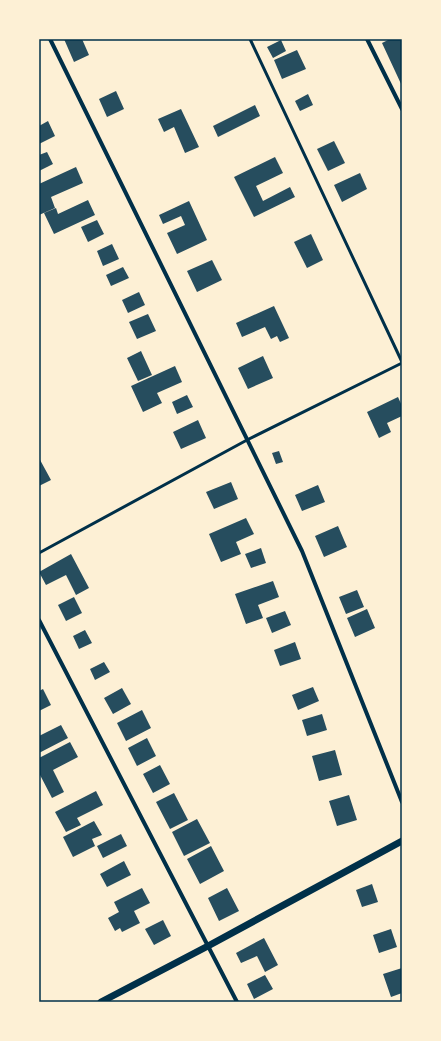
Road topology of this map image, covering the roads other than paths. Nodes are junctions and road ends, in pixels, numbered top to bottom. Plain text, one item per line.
1 (50, 39) edge
2 (250, 39) edge
3 (368, 39) edge
4 (402, 109) edge
5 (402, 363) edge
6 (247, 440) junction
7 (39, 554) edge
8 (39, 620) edge
9 (402, 802) edge
10 (402, 841) edge
11 (208, 946) junction
12 (102, 1002) edge
13 (237, 1002) edge

1 - 6 street
2 - 5 lane
3 - 4 street
5 - 6 lane
6 - 7 lane
6 - 9 street
8 - 11 street
10 - 11 street
11 - 12 street
11 - 13 street

